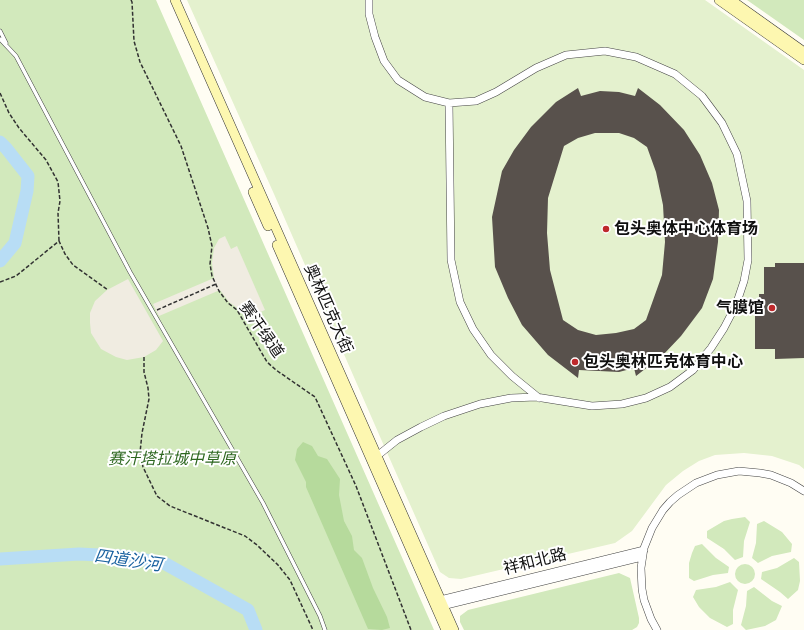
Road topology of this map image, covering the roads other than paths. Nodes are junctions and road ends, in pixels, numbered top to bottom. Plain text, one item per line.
1 (169, 0) edge
2 (175, 0) edge
3 (369, 0) edge
4 (720, 0) edge
5 (731, 0) edge
6 (0, 31) edge
7 (0, 39) edge
8 (7, 46) junction
9 (804, 52) edge
10 (804, 60) edge
11 (449, 103) junction
12 (539, 398) junction
13 (377, 456) junction
14 (804, 491) edge
15 (643, 553) junction
16 (438, 604) junction
17 (326, 630) edge
18 (446, 630) edge
19 (454, 630) edge
20 (658, 630) edge

1 - 16 main road, 奥林匹克大街
2 - 13 main road, 奥林匹克大街
3 - 11 street
4 - 10 main road
5 - 9 main road
6 - 8 lane
7 - 8 lane
8 - 17 lane
11 - 12 street
11 - 12 street
12 - 13 street
13 - 16 main road, 奥林匹克大街
14 - 15 street
15 - 16 street, 祥和北路
15 - 20 street
16 - 18 main road, 奥林匹克大街
16 - 19 main road, 奥林匹克大街

